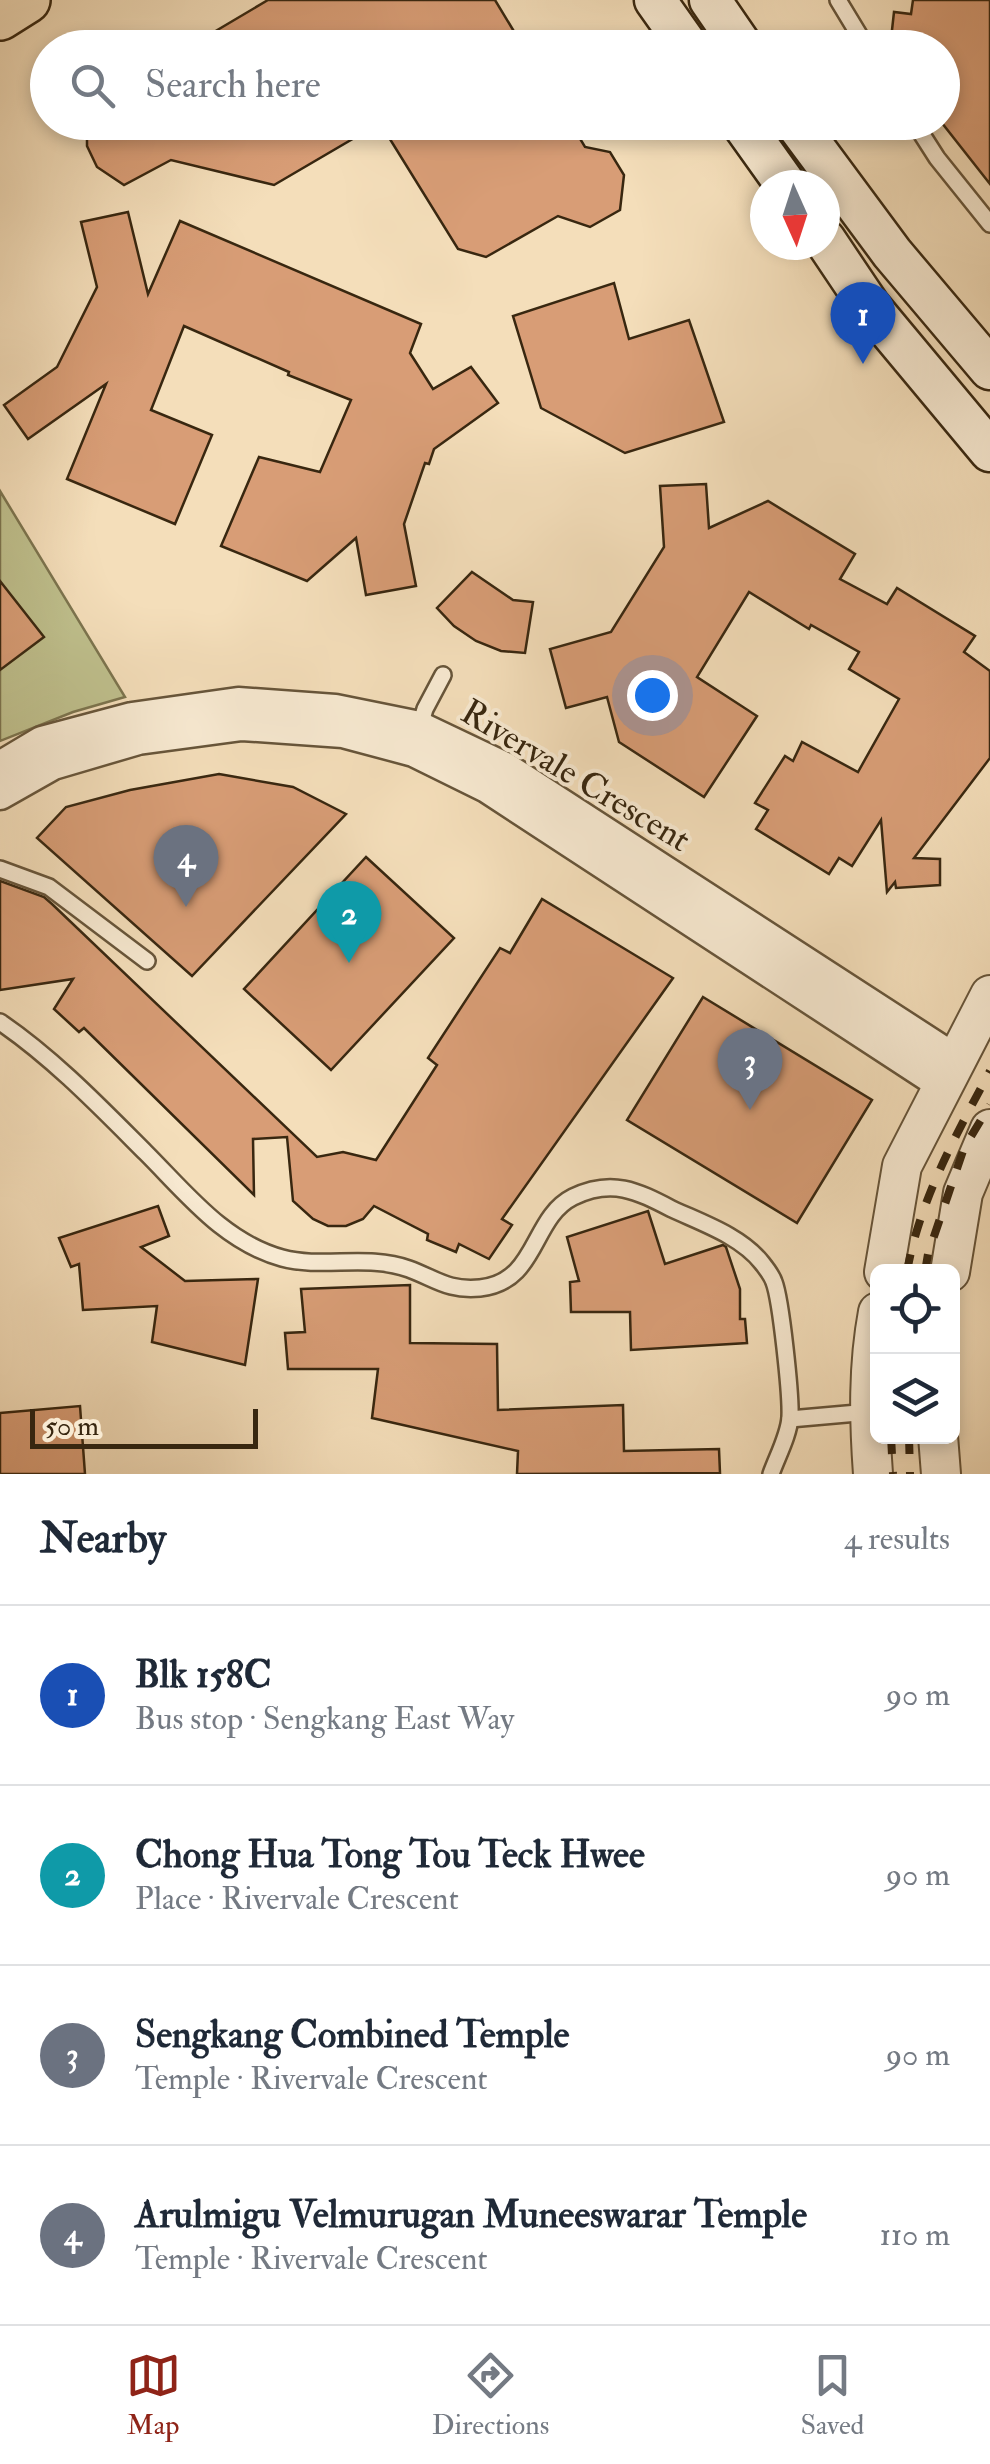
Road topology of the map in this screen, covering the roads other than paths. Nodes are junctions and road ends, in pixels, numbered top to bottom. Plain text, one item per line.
1 (27, 0) edge
2 (655, 0) edge
3 (838, 0) edge
4 (0, 16) edge
5 (698, 22) edge
6 (856, 30) edge
7 (753, 140) edge
8 (808, 140) edge
9 (925, 140) edge
10 (775, 170) edge
11 (990, 224) edge
12 (839, 260) edge
13 (990, 369) edge
14 (990, 451) edge
15 (442, 675) dead end
16 (280, 717) junction
17 (417, 739) junction
18 (0, 767) edge
19 (0, 794) edge
20 (0, 869) edge
21 (148, 962) dead end
22 (990, 995) edge
23 (0, 1022) edge
24 (948, 1072) junction
25 (990, 1130) edge
26 (885, 1264) edge
27 (951, 1264) edge
28 (871, 1354) edge
29 (869, 1412) junction
30 (790, 1419) junction
31 (939, 1444) edge
32 (771, 1474) edge
33 (873, 1474) edge
34 (942, 1474) edge

1 - 4 main road
2 - 5 main road
3 - 6 lane
7 - 10 main road
8 - 13 main road
9 - 11 lane
12 - 14 main road
15 - 17 lane
16 - 17 street, Rivervale Crescent
16 - 18 street, Rivervale Crescent
16 - 19 street, Rivervale Crescent
17 - 24 street, Rivervale Crescent
20 - 21 lane
22 - 24 street
23 - 30 lane
24 - 26 street
25 - 27 street
28 - 29 street
29 - 30 lane
29 - 33 street
30 - 32 lane
31 - 34 street

